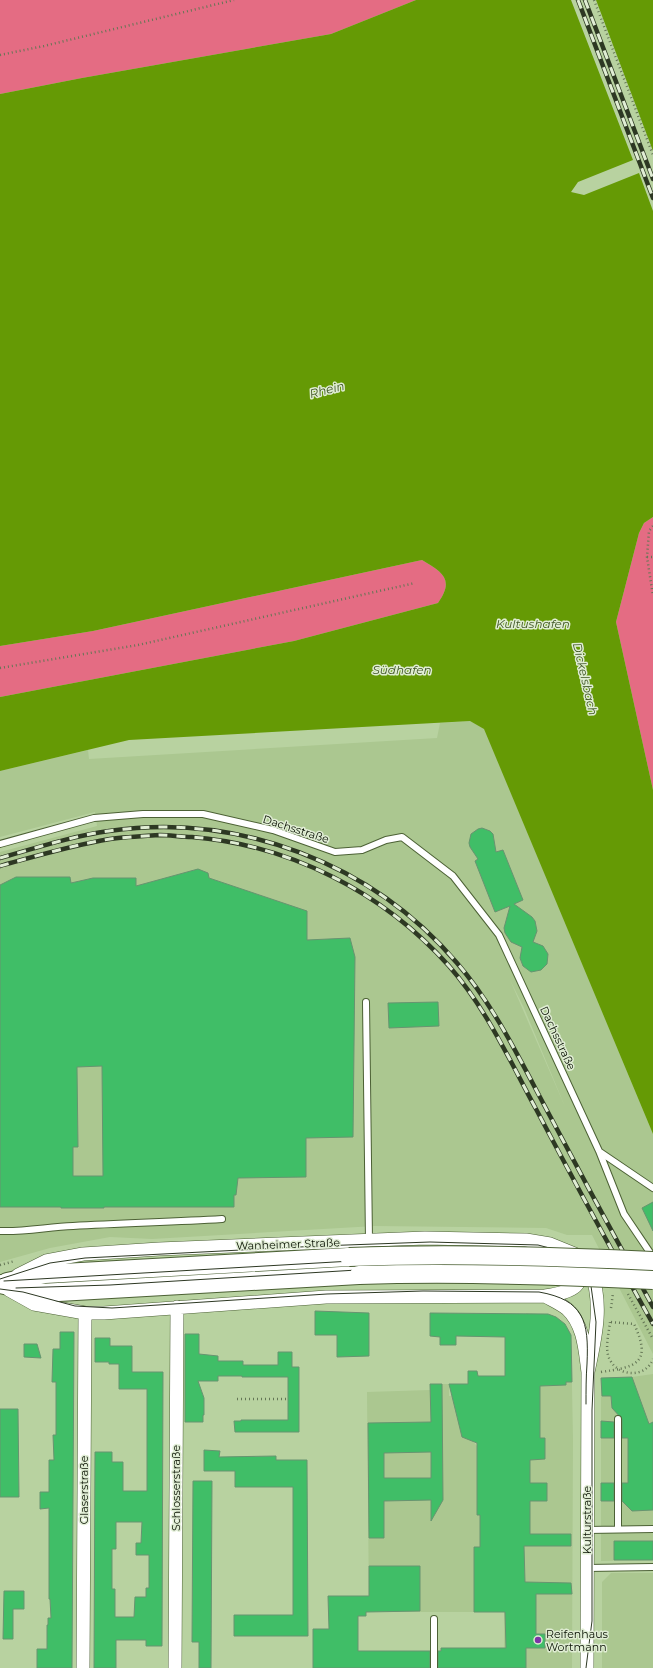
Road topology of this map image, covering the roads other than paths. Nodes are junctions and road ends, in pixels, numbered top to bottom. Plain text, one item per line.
1 (0, 844) edge
2 (366, 1002) dead end
3 (599, 1151) junction
4 (653, 1188) edge
5 (222, 1219) dead end
6 (0, 1231) edge
7 (369, 1240) junction
8 (578, 1256) junction
9 (653, 1257) edge
10 (653, 1261) edge
11 (653, 1280) edge
12 (0, 1284) edge
13 (546, 1296) junction
14 (177, 1307) junction
15 (85, 1313) junction
16 (588, 1372) junction
17 (618, 1419) dead end
18 (653, 1529) edge
19 (587, 1530) junction
20 (618, 1530) junction
21 (653, 1567) edge
22 (587, 1568) junction
23 (434, 1619) dead end
24 (83, 1668) edge
25 (175, 1668) edge
26 (434, 1668) edge
27 (587, 1668) edge

1 - 3 lane, Dachsstraße
2 - 7 lane
3 - 4 lane
3 - 9 lane
5 - 6 lane
7 - 8 street, Wanheimer Straße
7 - 12 street, Wanheimer Straße
8 - 13 street
8 - 16 street, Wanheimer Straße
10 - 12 street, Wanheimer Straße, bridge
11 - 12 street, bridge
12 - 15 street
13 - 14 street
13 - 16 street
14 - 15 street
14 - 25 street, Schlosserstraße
15 - 24 street, Glaserstraße
16 - 19 street, Kulturstraße
17 - 20 lane
18 - 20 lane
19 - 20 lane
19 - 22 street, Kulturstraße
21 - 22 lane
22 - 27 street, Kulturstraße
23 - 26 lane

